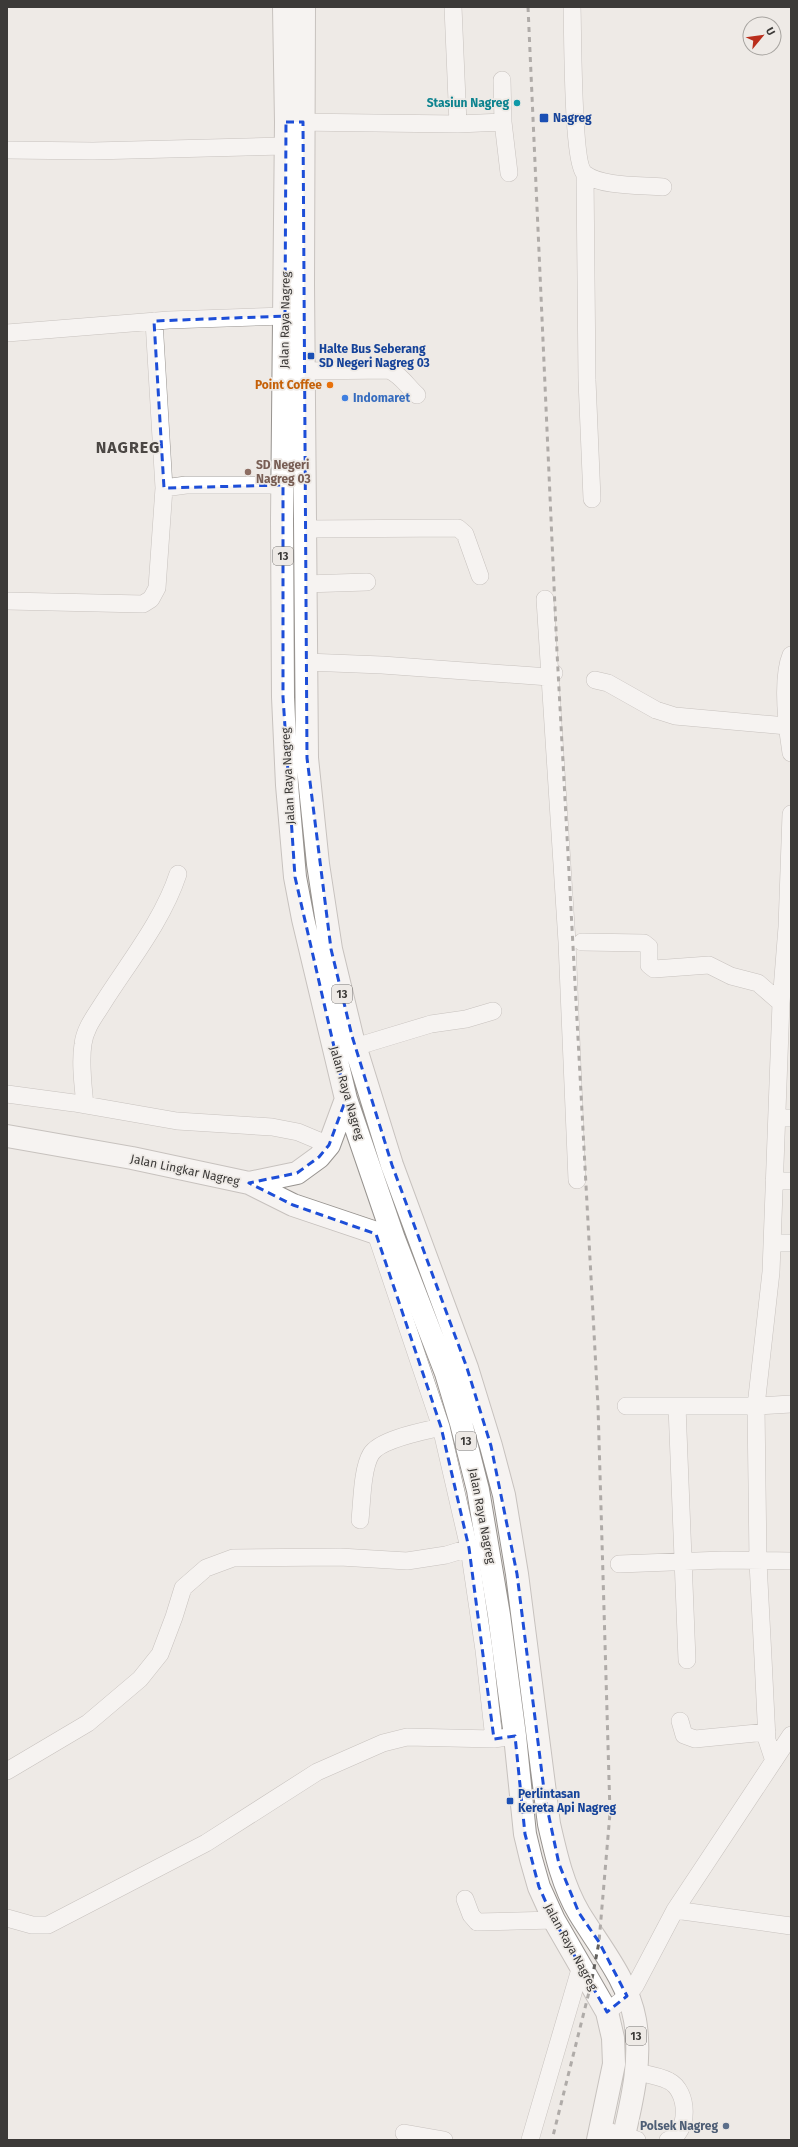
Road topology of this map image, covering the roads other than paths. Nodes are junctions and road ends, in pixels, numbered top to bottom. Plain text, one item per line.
1 (284, 7) edge
2 (304, 7) edge
3 (454, 7) edge
4 (572, 7) edge
5 (502, 80) dead end
6 (295, 122) junction
7 (503, 122) junction
8 (458, 124) junction
9 (285, 146) junction
10 (7, 150) edge
11 (509, 173) dead end
12 (585, 174) junction
13 (663, 187) dead end
14 (285, 316) junction
15 (154, 321) junction
16 (7, 333) edge
17 (303, 371) junction
18 (417, 395) dead end
19 (283, 485) junction
20 (164, 488) junction
21 (592, 499) dead end
22 (304, 529) junction
23 (480, 576) dead end
24 (367, 582) dead end
25 (305, 584) junction
26 (545, 599) dead end
27 (7, 602) edge
28 (791, 655) edge
29 (306, 662) junction
30 (551, 675) junction
31 (594, 680) dead end
32 (787, 726) junction
33 (791, 753) edge
34 (791, 814) edge
35 (178, 874) dead end
36 (789, 927) edge
37 (573, 942) junction
38 (784, 1007) edge
39 (493, 1011) dead end
40 (355, 1046) junction
41 (785, 1054) edge
42 (7, 1094) edge
43 (346, 1099) junction
44 (85, 1105) junction
45 (784, 1118) edge
46 (7, 1136) edge
47 (329, 1145) junction
48 (577, 1180) dead end
49 (774, 1180) junction
50 (791, 1180) edge
51 (249, 1183) junction
52 (385, 1236) junction
53 (772, 1243) junction
54 (791, 1243) edge
55 (791, 1404) edge
56 (626, 1406) dead end
57 (677, 1406) junction
58 (756, 1406) junction
59 (442, 1427) junction
60 (360, 1520) dead end
61 (470, 1548) junction
62 (791, 1561) edge
63 (682, 1562) junction
64 (758, 1562) junction
65 (619, 1564) dead end
66 (687, 1660) dead end
67 (680, 1721) dead end
68 (766, 1732) junction
69 (791, 1735) edge
70 (505, 1738) junction
71 (774, 1761) junction
72 (7, 1770) edge
73 (465, 1899) dead end
74 (675, 1910) junction
75 (7, 1918) edge
76 (554, 1920) junction
77 (791, 1926) edge
78 (581, 1966) junction
79 (627, 1996) junction
80 (607, 2012) junction
81 (636, 2072) junction
82 (404, 2133) dead end
83 (599, 2135) edge
84 (628, 2139) edge
85 (444, 2140) edge
86 (530, 2140) edge
87 (668, 2140) edge

1 - 6 highway, Jalan Raya Nagreg / 13
2 - 6 highway, Jalan Raya Nagreg / 13
3 - 8 street
4 - 12 street
5 - 7 street
6 - 8 street
6 - 9 highway, Jalan Raya Nagreg / 13
6 - 17 highway, Jalan Raya Nagreg / 13
7 - 8 street
7 - 11 street
9 - 10 street
9 - 14 highway, Jalan Raya Nagreg / 13
12 - 13 street
12 - 21 street
14 - 15 street
14 - 19 highway, Jalan Raya Nagreg / 13
15 - 16 street
15 - 20 street
17 - 18 street
17 - 22 highway, Jalan Raya Nagreg / 13
19 - 20 street
19 - 43 highway, Jalan Raya Nagreg / 13
20 - 27 street
22 - 23 street
22 - 25 highway, Jalan Raya Nagreg / 13
24 - 25 street
25 - 29 highway, Jalan Raya Nagreg / 13
26 - 30 street
28 - 32 street
29 - 30 street
29 - 40 highway, Jalan Raya Nagreg / 13
30 - 37 street
31 - 32 street
32 - 33 street
34 - 36 street
35 - 44 street
36 - 38 street
37 - 38 street
37 - 48 street
38 - 41 street
39 - 40 street
40 - 79 highway, Jalan Raya Nagreg / 13
41 - 45 street
42 - 44 street
43 - 47 highway, Jalan Lingkar Nagreg
43 - 52 highway, Jalan Raya Nagreg / 13
44 - 47 street
45 - 49 street
46 - 51 highway, Jalan Lingkar Nagreg
47 - 51 highway, Jalan Lingkar Nagreg
49 - 50 street
49 - 53 street
51 - 52 highway
52 - 59 street
52 - 70 highway, Jalan Raya Nagreg / 13
53 - 54 street
53 - 58 street
55 - 58 street
56 - 57 street
57 - 58 street
57 - 63 street
58 - 64 street
59 - 60 street
59 - 61 street
61 - 70 street
61 - 72 street
62 - 64 street
63 - 64 street
63 - 65 street
63 - 66 street
64 - 68 street
67 - 68 street
68 - 71 street
69 - 71 street
70 - 75 street
70 - 76 highway, Jalan Raya Nagreg / 13
71 - 74 street
73 - 76 street
74 - 77 street
74 - 79 street
76 - 78 highway, Jalan Raya Nagreg / 13
78 - 80 highway, Jalan Raya Nagreg / 13
78 - 86 street
79 - 80 street
79 - 81 highway, Jalan Raya Nagreg / 13
80 - 83 highway, Jalan Raya Nagreg / 13
81 - 84 highway, Jalan Raya Nagreg / 13
81 - 87 street
82 - 85 street
83 - 84 street

